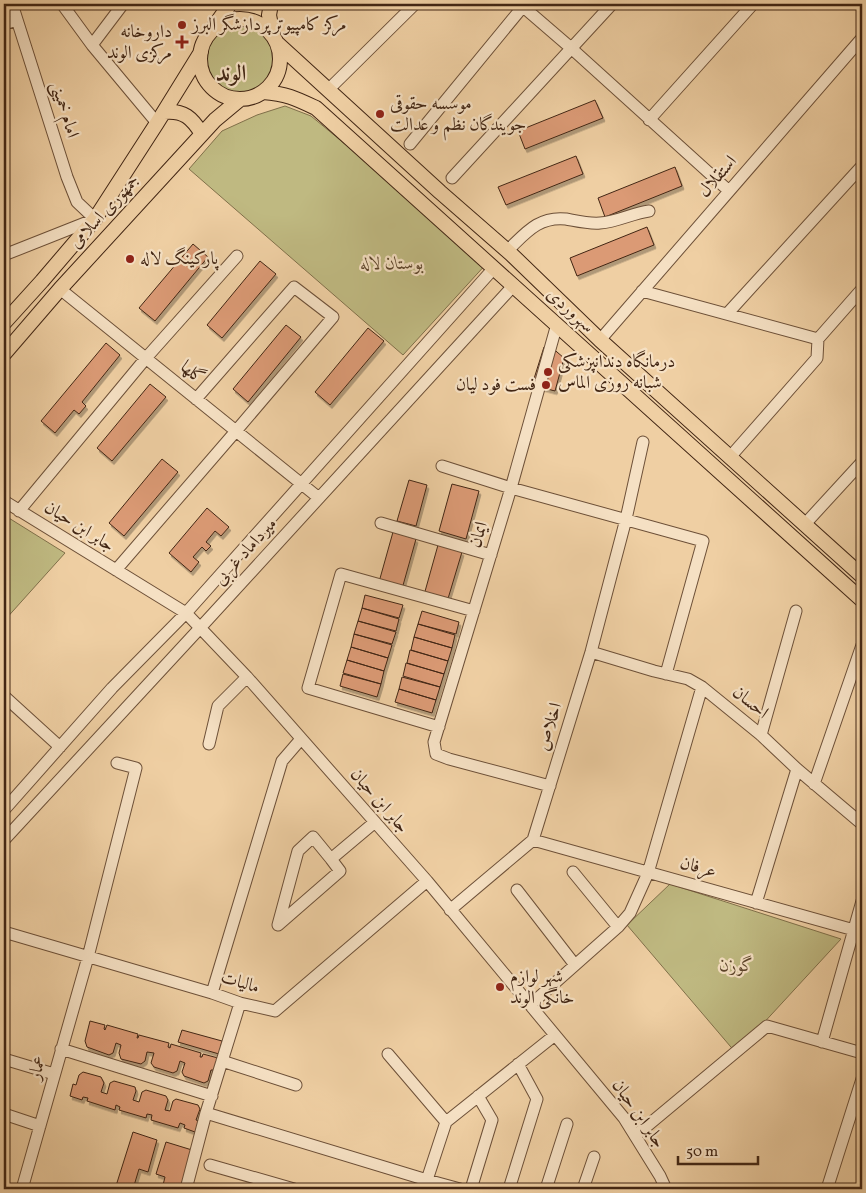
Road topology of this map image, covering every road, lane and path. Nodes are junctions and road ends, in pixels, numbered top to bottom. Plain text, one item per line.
1 (12, 4) edge
2 (62, 4) edge
3 (123, 4) edge
4 (230, 4) edge
5 (271, 4) edge
6 (415, 4) edge
7 (612, 4) edge
8 (753, 4) edge
9 (523, 5) edge
10 (17, 20) junction
11 (4, 24) edge
12 (210, 33) junction
13 (862, 38) edge
14 (275, 40) junction
15 (92, 45) junction
16 (571, 48) junction
17 (201, 52) junction
18 (328, 90) junction
19 (263, 92) junction
20 (238, 100) junction
21 (160, 117) junction
22 (649, 120) junction
23 (202, 134) junction
24 (410, 144) dead end
25 (862, 166) edge
26 (412, 167) junction
27 (452, 178) dead end
28 (399, 182) junction
29 (729, 191) junction
30 (649, 211) dead end
31 (95, 219) junction
32 (507, 251) junction
33 (4, 255) edge
34 (237, 256) dead end
35 (494, 268) junction
36 (514, 285) junction
37 (60, 288) junction
38 (862, 289) edge
39 (642, 291) junction
40 (727, 314) junction
41 (4, 323) edge
42 (557, 324) junction
43 (818, 339) junction
44 (600, 340) junction
45 (4, 354) edge
46 (146, 358) junction
47 (196, 399) junction
48 (236, 431) junction
49 (643, 442) dead end
50 (730, 457) junction
51 (862, 462) edge
52 (442, 466) dead end
53 (302, 484) junction
54 (511, 488) junction
55 (319, 498) junction
56 (4, 501) edge
57 (19, 511) junction
58 (626, 519) junction
59 (381, 523) dead end
60 (805, 524) junction
61 (491, 556) junction
62 (116, 570) junction
63 (862, 576) edge
64 (862, 600) edge
65 (474, 611) junction
66 (796, 611) dead end
67 (186, 614) junction
68 (200, 628) junction
69 (862, 645) edge
70 (591, 652) junction
71 (666, 674) junction
72 (247, 677) junction
73 (702, 687) junction
74 (4, 696) edge
75 (439, 727) junction
76 (761, 735) junction
77 (301, 739) junction
78 (208, 744) dead end
79 (60, 747) junction
80 (117, 763) dead end
81 (798, 770) junction
82 (814, 784) junction
83 (550, 786) junction
84 (4, 810) edge
85 (375, 822) junction
86 (862, 824) edge
87 (4, 840) edge
88 (533, 840) junction
89 (331, 858) junction
90 (572, 872) dead end
91 (648, 872) junction
92 (426, 881) junction
93 (517, 890) dead end
94 (862, 901) edge
95 (756, 903) junction
96 (450, 910) junction
97 (618, 927) junction
98 (854, 930) junction
99 (4, 932) edge
100 (88, 957) junction
101 (575, 965) junction
102 (212, 993) junction
103 (240, 1003) junction
104 (530, 1006) junction
105 (555, 1035) junction
106 (822, 1042) junction
107 (62, 1049) junction
108 (862, 1053) edge
109 (388, 1054) dead end
110 (4, 1059) edge
111 (222, 1061) junction
112 (518, 1064) junction
113 (54, 1074) junction
114 (862, 1079) edge
115 (296, 1085) dead end
116 (212, 1096) junction
117 (478, 1096) junction
118 (206, 1112) junction
119 (4, 1114) edge
120 (446, 1122) junction
121 (567, 1124) dead end
122 (40, 1126) junction
123 (635, 1136) junction
124 (594, 1158) dead end
125 (210, 1165) dead end
126 (426, 1185) edge
127 (270, 1186) edge
128 (22, 1189) edge
129 (186, 1189) edge
130 (294, 1189) edge
131 (460, 1189) edge
132 (471, 1189) edge
133 (509, 1189) edge
134 (546, 1189) edge
135 (583, 1189) edge
136 (666, 1189) edge
137 (827, 1189) edge

1 - 10 street, امام خمینی
2 - 15 street
3 - 15 street
4 - 12 main road
5 - 14 main road
6 - 18 street
7 - 16 street
8 - 22 street
9 - 16 street
9 - 24 street
10 - 11 street
10 - 31 street, امام خمینی
12 - 14 main road
12 - 17 main road
13 - 29 street, استقلال
14 - 18 main road, سهروردی
14 - 19 main road
15 - 21 street
16 - 22 street
16 - 27 street
17 - 20 main road
17 - 21 main road, جمهوری اسلامی
18 - 26 main road, سهروردی
19 - 20 main road
19 - 28 main road, سهروردی
20 - 23 main road, جمهوری اسلامی
21 - 23 main road
21 - 31 main road, جمهوری اسلامی
22 - 29 street
23 - 37 main road, جمهوری اسلامی
25 - 40 street
26 - 28 main road
26 - 32 main road, سهروردی
28 - 35 main road, سهروردی
29 - 39 street, استقلال
30 - 32 street
31 - 33 street
31 - 41 main road, جمهوری اسلامی
32 - 44 main road, سهروردی
34 - 46 street
35 - 36 main road, سهروردی
35 - 53 street, میرداماد غربی
36 - 42 main road, سهروردی
36 - 55 street, میرداماد غربی
37 - 45 main road, جمهوری اسلامی
37 - 46 street, گلها
38 - 43 street
39 - 40 street
39 - 44 street, استقلال
40 - 43 street
42 - 54 street, ایمان
42 - 64 main road, سهروردی
43 - 50 street
44 - 50 main road, سهروردی
46 - 47 street, گلها
46 - 57 street
47 - 48 street, گلها
47 - 48 street
48 - 53 street, گلها
48 - 62 street
49 - 58 street, اخلاص
50 - 60 main road, سهروردی
51 - 60 street
52 - 54 street
53 - 55 street, گلها
53 - 67 street, میرداماد غربی
54 - 58 street
54 - 61 street, ایمان
55 - 68 street, میرداماد غربی
56 - 57 street, جابر ابن حیان
57 - 62 street, جابر ابن حیان
58 - 70 street, اخلاص
58 - 71 street
59 - 61 street
60 - 63 main road, سهروردی
61 - 65 street, ایمان
62 - 67 street, جابر ابن حیان
65 - 75 street, ایمان
65 - 75 street
66 - 76 street
67 - 68 street, جابر ابن حیان
67 - 79 street, میرداماد غربی
68 - 72 street, جابر ابن حیان
68 - 87 street, میرداماد غربی
69 - 82 street
70 - 71 street, احسان
70 - 83 street, اخلاص
71 - 73 street, احسان
72 - 77 street, جابر ابن حیان
72 - 78 street
73 - 76 street, احسان
73 - 91 street
74 - 79 street
75 - 83 street, ایمان
76 - 81 street, احسان
77 - 85 street, جابر ابن حیان
77 - 102 street
79 - 84 street, میرداماد غربی
80 - 100 street, عمار
81 - 82 street, احسان
81 - 95 street
82 - 86 street, احسان
83 - 88 street, اخلاص
85 - 89 street
85 - 92 street, جابر ابن حیان
88 - 91 street, عرفان
88 - 96 street
89 - 89 street
90 - 97 street
91 - 95 street, عرفان
91 - 97 street
92 - 96 street, جابر ابن حیان
92 - 103 street, مالیات
93 - 101 street
94 - 98 street
95 - 98 street, عرفان
96 - 104 street, جابر ابن حیان
97 - 101 street
98 - 106 street
99 - 100 street, مالیات
100 - 102 street, مالیات
100 - 107 street, عمار
101 - 104 street
102 - 103 street, مالیات
103 - 111 street
104 - 105 street, جابر ابن حیان
105 - 112 street
105 - 123 street, جابر ابن حیان
106 - 108 street
106 - 123 street
107 - 113 street, عمار
107 - 116 street
109 - 120 street
110 - 113 street
111 - 115 street
111 - 116 street
112 - 117 street
112 - 133 street
113 - 122 street, عمار
114 - 137 street
116 - 118 street
117 - 120 street
117 - 132 street
118 - 126 street
118 - 129 street
119 - 122 street
120 - 126 street
121 - 134 street
122 - 128 street, عمار
123 - 136 street, جابر ابن حیان
124 - 135 street
125 - 127 street
126 - 131 street
127 - 130 street

